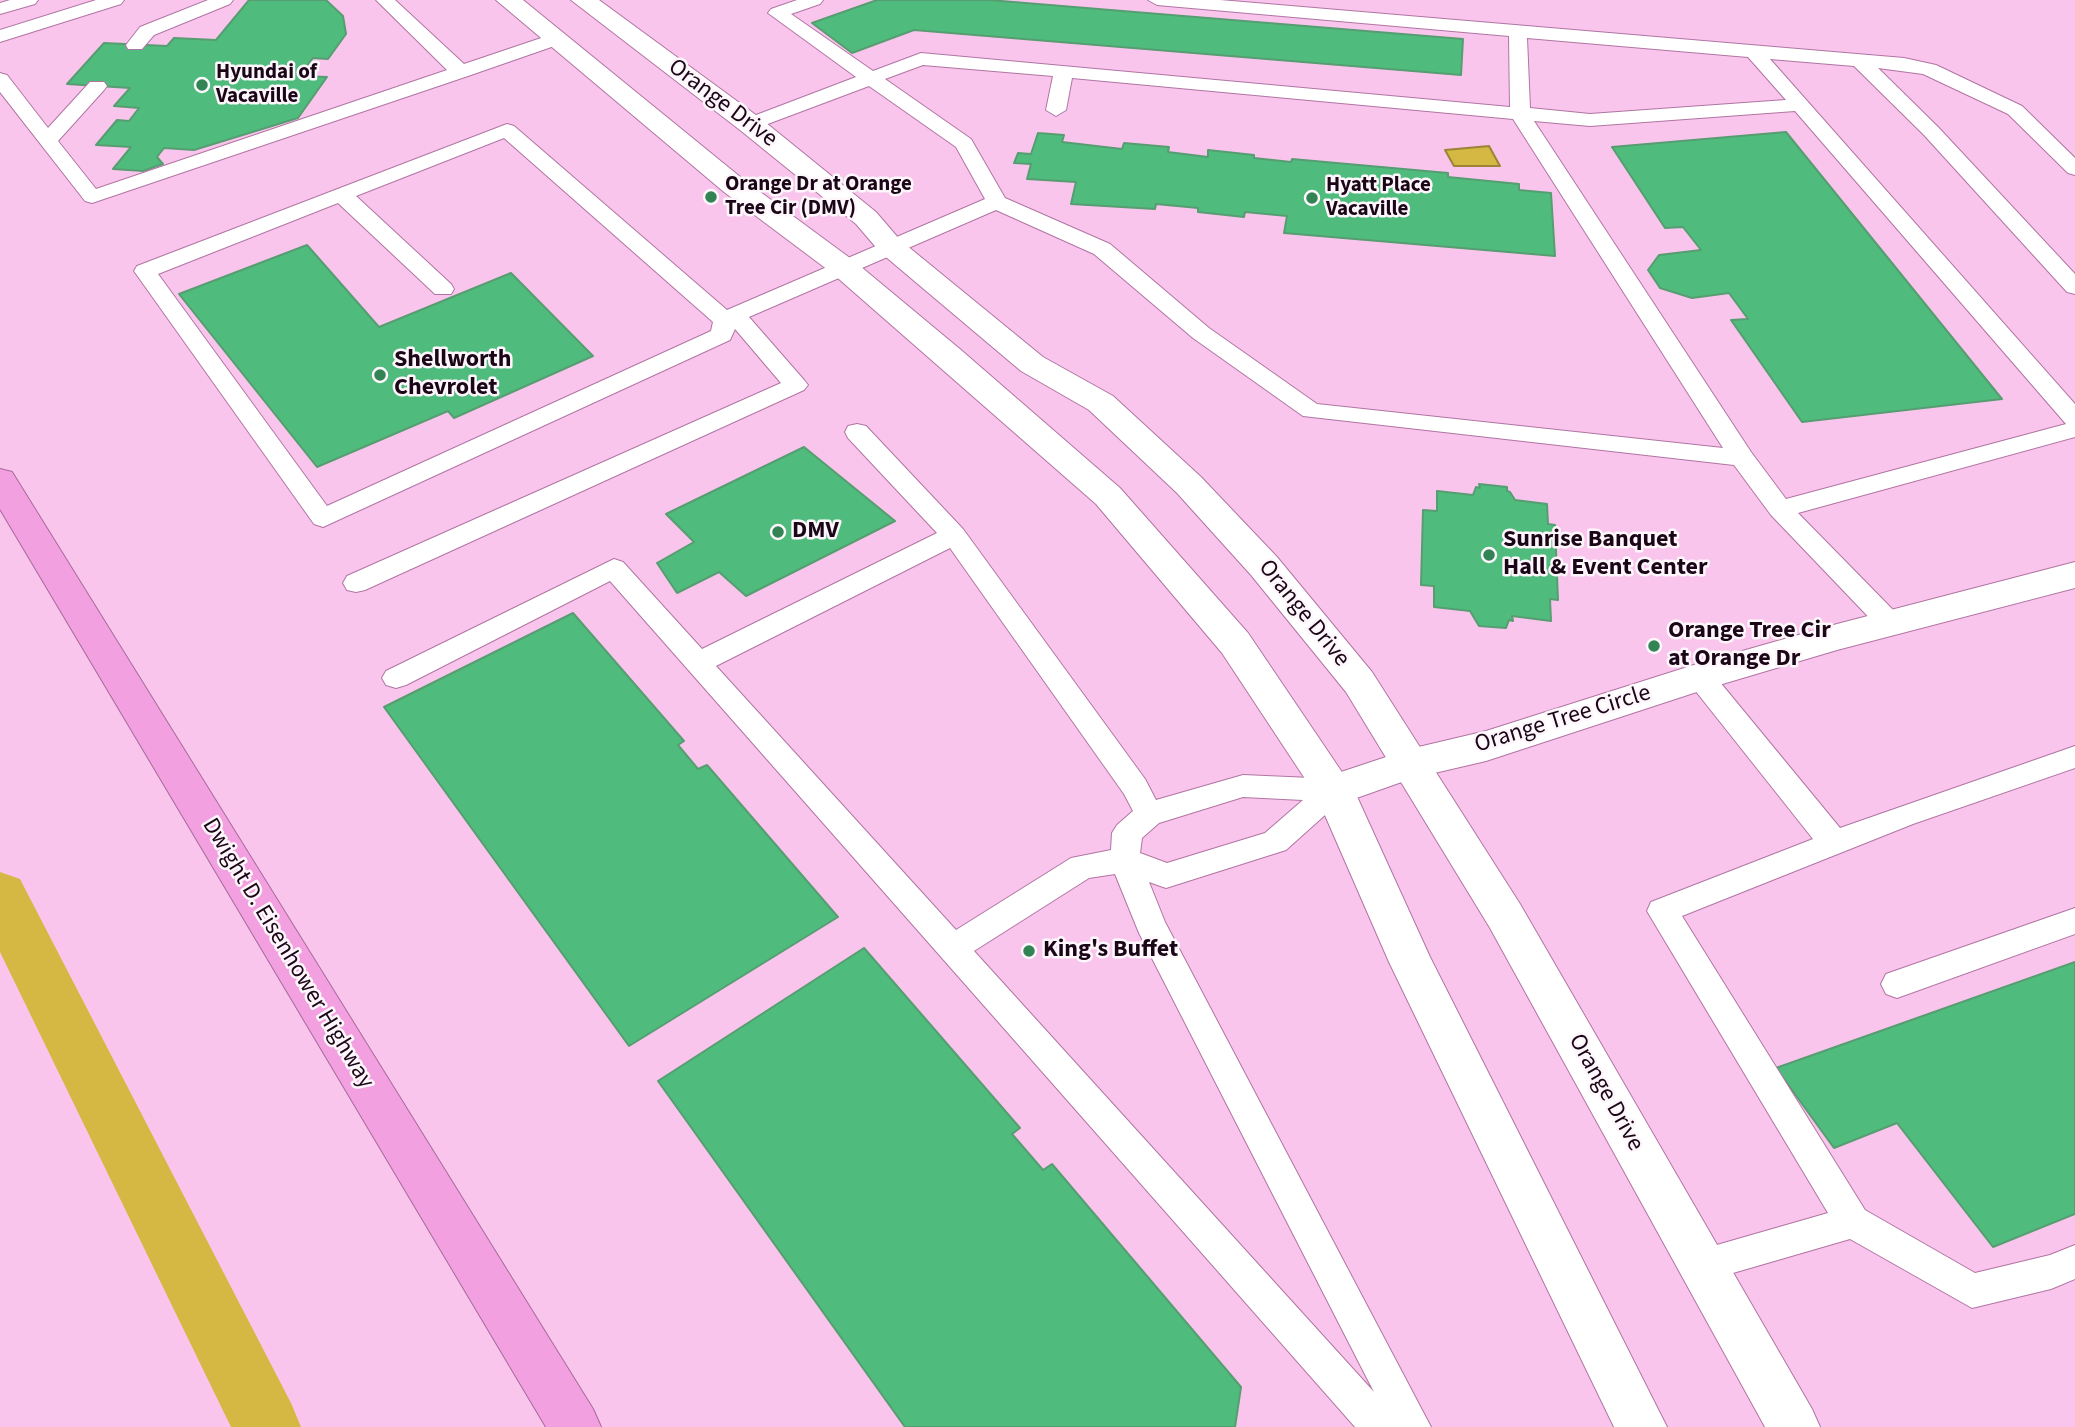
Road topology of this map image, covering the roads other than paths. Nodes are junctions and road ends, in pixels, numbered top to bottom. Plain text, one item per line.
1 (29, 0) edge
2 (115, 0) edge
3 (224, 0) edge
4 (385, 0) edge
5 (508, 0) edge
6 (583, 0) edge
7 (814, 0) edge
8 (1157, 0) edge
9 (0, 9) edge
10 (1518, 32) junction
11 (0, 36) edge
12 (556, 38) junction
13 (135, 45) dead end
14 (1754, 52) junction
15 (1859, 60) junction
16 (1064, 71) junction
17 (461, 72) junction
18 (870, 78) junction
19 (0, 79) edge
20 (97, 86) dead end
21 (1801, 105) junction
22 (1056, 110) dead end
23 (1520, 115) junction
24 (750, 124) junction
25 (48, 140) junction
26 (2075, 169) edge
27 (342, 195) junction
28 (997, 202) junction
29 (890, 246) junction
30 (842, 268) junction
31 (2075, 287) edge
32 (443, 289) dead end
33 (730, 317) junction
34 (2075, 419) edge
35 (2075, 429) edge
36 (857, 432) dead end
37 (1742, 458) junction
38 (0, 480) edge
39 (1780, 509) junction
40 (954, 535) junction
41 (2075, 575) edge
42 (355, 583) dead end
43 (1890, 623) junction
44 (698, 663) junction
45 (1700, 677) junction
46 (396, 678) dead end
47 (2075, 757) edge
48 (1410, 764) junction
49 (1335, 790) junction
50 (1149, 814) junction
51 (1834, 843) junction
52 (1125, 860) junction
53 (2075, 921) edge
54 (953, 948) junction
55 (1897, 984) dead end
56 (1853, 1222) junction
57 (2075, 1262) edge
58 (1702, 1265) junction
59 (575, 1427) edge
60 (1380, 1427) edge
61 (1412, 1427) edge
62 (1640, 1427) edge
63 (1794, 1427) edge

1 - 9 lane
2 - 11 lane
3 - 13 lane
4 - 17 lane
5 - 12 street
6 - 24 street, Orange Drive
7 - 18 lane
8 - 10 lane
10 - 14 lane
10 - 23 lane
12 - 17 lane
12 - 30 street
14 - 15 lane
14 - 21 lane
15 - 26 lane
15 - 31 lane
16 - 18 lane
16 - 22 lane
16 - 23 lane
17 - 25 lane
18 - 24 lane
18 - 28 lane
19 - 25 lane
20 - 25 lane
21 - 23 lane
21 - 34 lane
23 - 37 lane
24 - 29 street, Orange Drive
27 - 32 lane
27 - 33 lane
27 - 33 lane
28 - 29 lane
28 - 37 lane
29 - 30 lane
29 - 48 street, Orange Drive
30 - 33 lane
30 - 49 street
33 - 42 lane
35 - 39 lane
36 - 40 lane
37 - 39 lane
38 - 59 highway, Dwight D. Eisenhower Highway
39 - 43 lane
40 - 44 lane
40 - 50 lane
41 - 43 street, Orange Tree Circle
43 - 45 street, Orange Tree Circle
44 - 46 lane
44 - 54 lane
45 - 48 street, Orange Tree Circle
45 - 51 lane
47 - 51 lane
48 - 49 street, Orange Tree Circle
48 - 58 street, Orange Drive
49 - 50 lane
49 - 52 lane
49 - 62 street
50 - 52 lane
51 - 56 lane
52 - 54 lane
52 - 61 lane
53 - 55 lane
54 - 60 lane
56 - 57 lane
56 - 58 lane
58 - 63 street, Orange Drive

